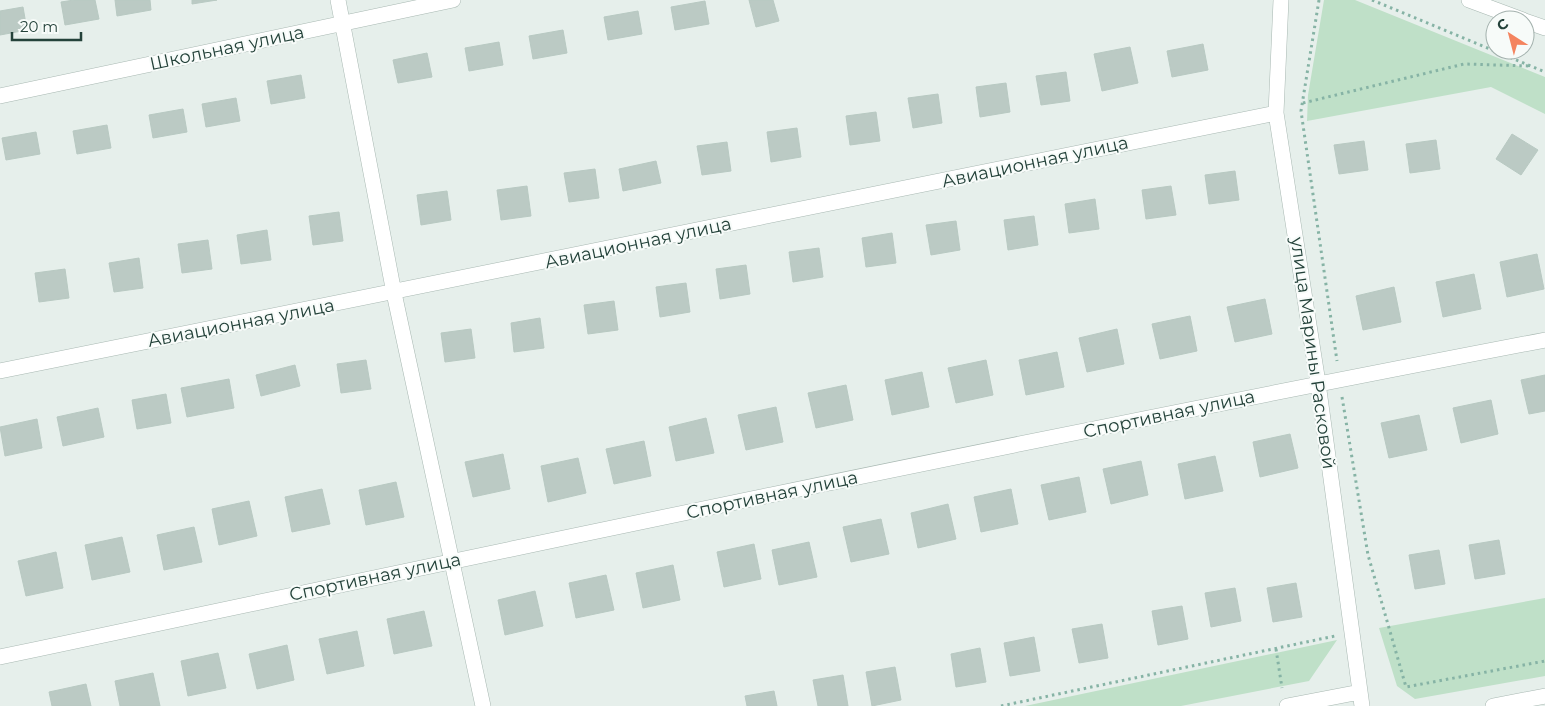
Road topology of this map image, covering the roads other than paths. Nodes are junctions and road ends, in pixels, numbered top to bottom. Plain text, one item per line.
1 (338, 0) edge
2 (453, 0) edge
3 (1281, 0) edge
4 (1469, 0) edge
5 (1496, 10) edge
6 (342, 24) junction
7 (0, 96) edge
8 (1276, 113) junction
9 (394, 293) junction
10 (1545, 340) edge
11 (0, 371) edge
12 (1318, 383) junction
13 (451, 561) junction
14 (0, 657) edge
15 (1545, 696) edge
16 (1361, 699) edge
17 (1285, 701) edge
18 (483, 706) edge
19 (1494, 706) edge

1 - 6 street
2 - 6 street, Школьная улица
3 - 8 street, улица Марины Расковой
4 - 5 street
6 - 7 street, Школьная улица
6 - 9 street
8 - 9 street, Авиационная улица
8 - 12 street, улица Марины Расковой
9 - 11 street, Авиационная улица
9 - 13 street
10 - 12 street, Спортивная улица
12 - 13 street, Спортивная улица
12 - 16 street, улица Марины Расковой
13 - 14 street, Спортивная улица
13 - 18 street
15 - 19 street
16 - 17 street

